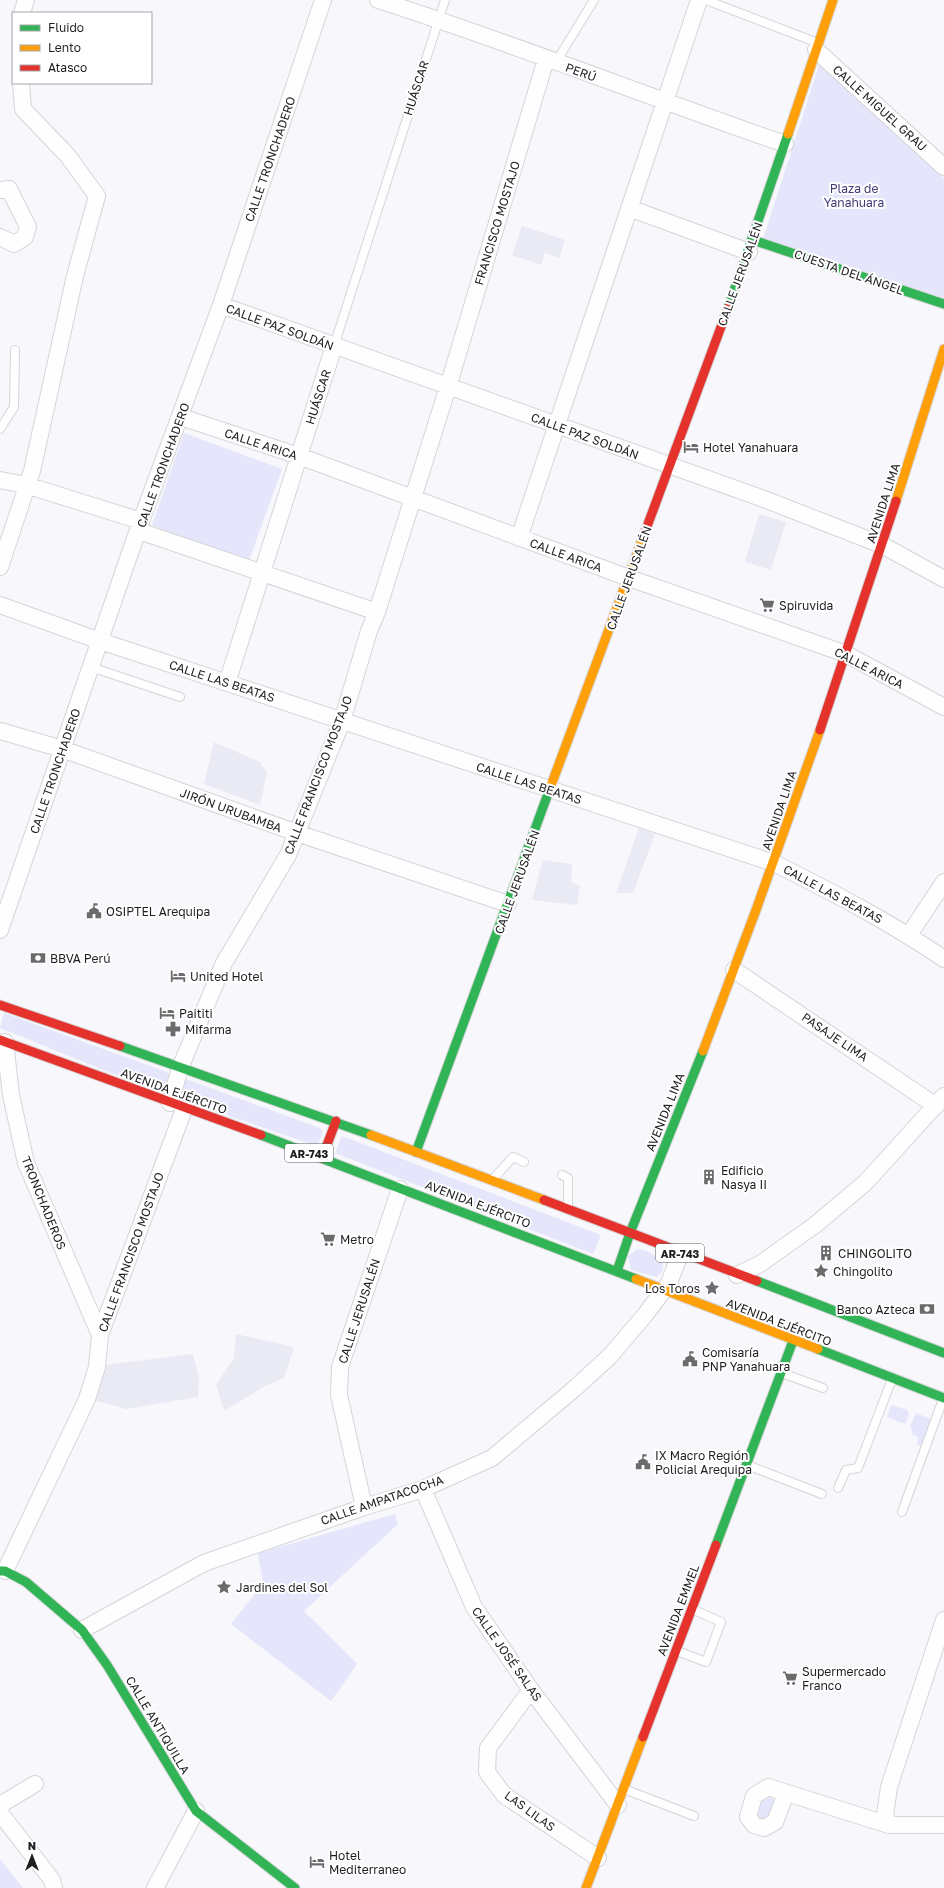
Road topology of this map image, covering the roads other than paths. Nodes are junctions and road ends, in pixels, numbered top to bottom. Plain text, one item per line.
1 (26, 0) edge
2 (323, 0) edge
3 (378, 0) edge
4 (444, 0) edge
5 (594, 0) edge
6 (699, 0) edge
7 (706, 0) edge
8 (833, 0) edge
9 (22, 12) edge
10 (438, 20) junction
11 (818, 47) junction
12 (551, 61) junction
13 (21, 84) edge
14 (664, 102) junction
15 (785, 144) junction
16 (944, 166) edge
17 (0, 190) edge
18 (629, 208) junction
19 (0, 237) edge
20 (751, 246) junction
21 (944, 304) edge
22 (221, 305) junction
23 (334, 346) junction
24 (944, 349) edge
25 (15, 350) dead end
26 (448, 387) junction
27 (181, 417) junction
28 (555, 426) junction
29 (0, 429) edge
30 (300, 456) junction
31 (669, 466) junction
32 (0, 480) edge
33 (26, 485) junction
34 (413, 498) junction
35 (140, 526) junction
36 (519, 538) junction
37 (882, 545) junction
38 (0, 567) edge
39 (263, 572) junction
40 (629, 578) junction
41 (944, 579) edge
42 (0, 605) edge
43 (377, 612) junction
44 (100, 641) junction
45 (846, 654) junction
46 (91, 666) junction
47 (227, 683) junction
48 (180, 697) dead end
49 (944, 707) edge
50 (342, 721) junction
51 (0, 731) edge
52 (62, 749) junction
53 (551, 790) junction
54 (297, 833) junction
55 (774, 863) junction
56 (944, 882) edge
57 (508, 904) junction
58 (0, 930) edge
59 (909, 935) junction
60 (944, 958) edge
61 (734, 970) junction
62 (0, 1005) edge
63 (3, 1041) edge
64 (180, 1068) junction
65 (940, 1101) edge
66 (177, 1106) junction
67 (336, 1121) junction
68 (416, 1152) junction
69 (322, 1158) junction
70 (524, 1162) dead end
71 (562, 1176) dead end
72 (491, 1180) junction
73 (400, 1189) junction
74 (568, 1210) junction
75 (630, 1232) junction
76 (675, 1252) junction
77 (617, 1271) junction
78 (737, 1275) junction
79 (663, 1290) junction
80 (100, 1335) junction
81 (793, 1341) junction
82 (944, 1353) edge
83 (781, 1372) junction
84 (892, 1378) junction
85 (822, 1388) dead end
86 (944, 1398) edge
87 (746, 1465) junction
88 (838, 1488) dead end
89 (423, 1489) junction
90 (822, 1494) dead end
91 (364, 1507) junction
92 (902, 1512) dead end
93 (2, 1571) edge
94 (692, 1609) junction
95 (944, 1620) edge
96 (82, 1630) junction
97 (676, 1651) junction
98 (531, 1690) junction
99 (35, 1784) dead end
100 (624, 1789) junction
101 (786, 1793) dead end
102 (0, 1805) edge
103 (618, 1805) junction
104 (196, 1811) junction
105 (0, 1813) edge
106 (694, 1816) dead end
107 (889, 1825) junction
108 (944, 1825) edge
109 (598, 1858) junction
110 (54, 1888) edge
111 (156, 1888) edge
112 (295, 1888) edge
113 (586, 1888) edge

1 - 9 street
2 - 22 street, CALLE TRONCHADERO
3 - 10 street, PERÚ
4 - 10 lane, HUÁSCAR
5 - 12 lane
6 - 14 street
7 - 11 lane, CALLE MIGUEL GRAU
8 - 11 street, CALLE JERUSALÉN
10 - 12 street, PERÚ
10 - 23 lane, HUÁSCAR
11 - 15 street, CALLE JERUSALÉN
11 - 16 street, CALLE MIGUEL GRAU
12 - 14 street, PERÚ
12 - 26 street, FRANCISCO MOSTAJO
13 - 33 street
14 - 15 street, PERÚ
14 - 18 street
15 - 20 street, CALLE JERUSALÉN
17 - 19 street
18 - 20 street, CUESTA DEL ÁNGEL
18 - 28 street
20 - 21 street, CUESTA DEL ÁNGEL
20 - 31 street, CALLE JERUSALÉN
22 - 23 street, CALLE PAZ SOLDÁN
22 - 27 street, CALLE TRONCHADERO
23 - 26 street, CALLE PAZ SOLDÁN
23 - 30 street, HUÁSCAR
24 - 37 street, AVENIDA LIMA
25 - 29 lane
26 - 28 street, CALLE PAZ SOLDÁN
26 - 34 street, CALLE FRANCISCO MOSTAJO
27 - 30 street, CALLE ARICA
27 - 35 street, CALLE TRONCHADERO
28 - 31 street, CALLE PAZ SOLDÁN
28 - 36 street
30 - 34 street, CALLE ARICA
30 - 39 street, HUÁSCAR
31 - 37 street, CALLE PAZ SOLDÁN
31 - 40 street, CALLE JERUSALÉN
32 - 33 street
33 - 35 street
33 - 38 street
34 - 36 street, CALLE ARICA
34 - 43 street, CALLE FRANCISCO MOSTAJO
35 - 39 street
35 - 44 street, CALLE TRONCHADERO
36 - 40 street, CALLE ARICA
37 - 41 street, CALLE PAZ SOLDÁN
37 - 45 street, AVENIDA LIMA
39 - 43 street
39 - 47 street, HUÁSCAR
40 - 45 street, CALLE ARICA
40 - 53 street, CALLE JERUSALÉN
42 - 44 street, CALLE LAS BEATAS
43 - 50 street, CALLE FRANCISCO MOSTAJO
44 - 46 street, CALLE TRONCHADERO
44 - 47 street, CALLE LAS BEATAS
45 - 49 street, CALLE ARICA
45 - 55 street, AVENIDA LIMA
46 - 48 lane
46 - 52 street, CALLE TRONCHADERO
47 - 50 street, CALLE LAS BEATAS
50 - 53 street, CALLE LAS BEATAS
50 - 54 street, CALLE FRANCISCO MOSTAJO
51 - 52 street, JIRÓN URUBAMBA
52 - 54 street, JIRÓN URUBAMBA
52 - 58 street, CALLE TRONCHADERO
53 - 55 street, CALLE LAS BEATAS
53 - 57 street, CALLE JERUSALÉN
54 - 57 street, JIRÓN URUBAMBA
54 - 64 street, CALLE FRANCISCO MOSTAJO
55 - 59 street, CALLE LAS BEATAS
55 - 61 street, AVENIDA LIMA
56 - 59 street
57 - 68 street, CALLE JERUSALÉN
59 - 60 street, CALLE LAS BEATAS
61 - 65 street, PASAJE LIMA
61 - 75 street, AVENIDA LIMA
62 - 64 street, AVENIDA EJÉRCITO / AR-743
63 - 66 street, AVENIDA EJÉRCITO / AR-743
63 - 80 street, TRONCHADEROS
64 - 66 street, CALLE FRANCISCO MOSTAJO
64 - 67 street, AVENIDA EJÉRCITO / AR-743
65 - 78 street
66 - 69 street, AVENIDA EJÉRCITO / AR-743
66 - 80 street, CALLE FRANCISCO MOSTAJO
67 - 68 street, AVENIDA EJÉRCITO / AR-743
67 - 69 street
68 - 72 street, AVENIDA EJÉRCITO / AR-743
69 - 73 street, AVENIDA EJÉRCITO / AR-743
70 - 72 lane
71 - 74 lane
72 - 74 street, AVENIDA EJÉRCITO / AR-743
73 - 77 street, AVENIDA EJÉRCITO / AR-743
73 - 91 street, CALLE JERUSALÉN
74 - 75 street, AVENIDA EJÉRCITO / AR-743
75 - 76 street, AVENIDA EJÉRCITO / AR-743
75 - 77 street, AVENIDA LIMA
76 - 78 street, AVENIDA EJÉRCITO / AR-743
76 - 79 street, CALLE AMPATACOCHA
77 - 79 street, AVENIDA EJÉRCITO / AR-743
78 - 82 street, AVENIDA EJÉRCITO / AR-743
79 - 81 street, AVENIDA EJÉRCITO / AR-743
79 - 89 street, CALLE AMPATACOCHA
80 - 93 street, CALLE FRANCISCO MOSTAJO
81 - 83 street, AVENIDA EMMEL
81 - 84 street, AVENIDA EJÉRCITO / AR-743
83 - 85 lane
83 - 87 street, AVENIDA EMMEL
84 - 86 street, AVENIDA EJÉRCITO / AR-743
84 - 88 lane
86 - 92 lane
87 - 90 lane
87 - 94 street, AVENIDA EMMEL
89 - 91 street, CALLE AMPATACOCHA
89 - 98 street, CALLE JOSÉ SALAS
91 - 96 street, CALLE AMPATACOCHA
93 - 96 street, CALLE ANTIQUILLA
94 - 97 street, AVENIDA EMMEL
94 - 97 lane
95 - 107 street
96 - 104 street, CALLE ANTIQUILLA
97 - 100 street, AVENIDA EMMEL
98 - 103 street, CALLE JOSÉ SALAS
98 - 109 street, LAS LILAS
99 - 102 street
100 - 103 street, AVENIDA EMMEL
100 - 106 lane
101 - 107 street
103 - 109 street, AVENIDA EMMEL
104 - 111 street
104 - 112 street, CALLE ANTIQUILLA
105 - 110 street
107 - 108 street
109 - 113 street, AVENIDA EMMEL

